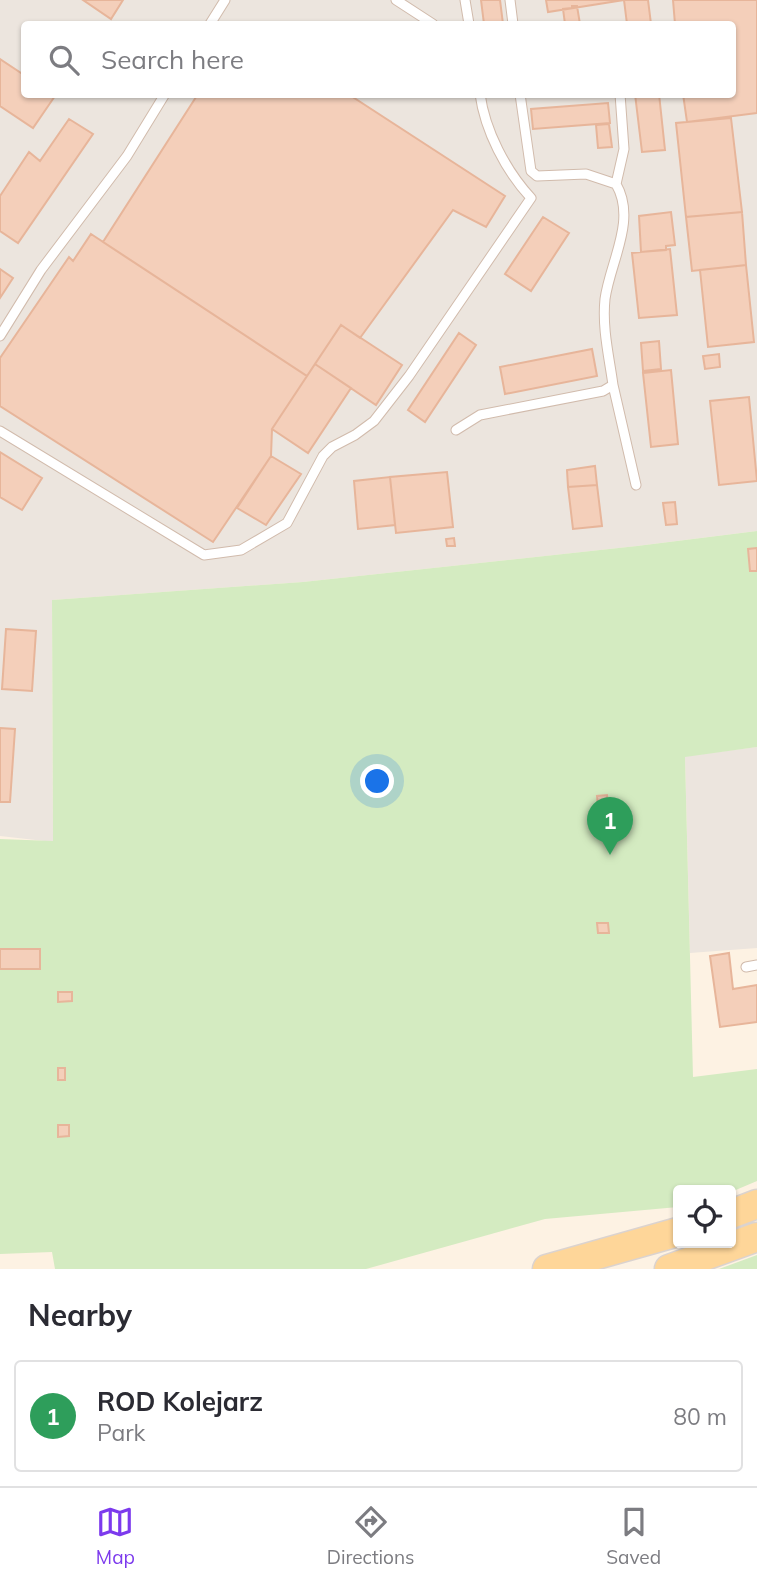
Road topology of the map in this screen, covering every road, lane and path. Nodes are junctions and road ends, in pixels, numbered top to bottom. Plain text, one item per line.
1 (225, 0) edge
2 (397, 0) edge
3 (466, 0) edge
4 (510, 0) edge
5 (211, 21) edge
6 (428, 21) edge
7 (469, 21) edge
8 (513, 21) edge
9 (163, 98) edge
10 (481, 98) edge
11 (521, 98) edge
12 (620, 98) edge
13 (616, 184) junction
14 (0, 336) edge
15 (613, 384) junction
16 (456, 430) dead end
17 (0, 431) edge
18 (636, 485) dead end
19 (757, 965) edge
20 (746, 967) dead end
21 (757, 1204) edge
22 (736, 1212) edge
23 (673, 1232) edge
24 (757, 1237) edge
25 (547, 1269) edge
26 (669, 1269) edge

1 - 5 lane
2 - 6 lane
3 - 7 lane
4 - 8 lane
9 - 14 lane
10 - 17 lane
11 - 13 lane
12 - 13 lane
13 - 15 lane
15 - 16 lane
15 - 18 lane
19 - 20 lane
21 - 22 main road
23 - 25 main road
24 - 26 main road

